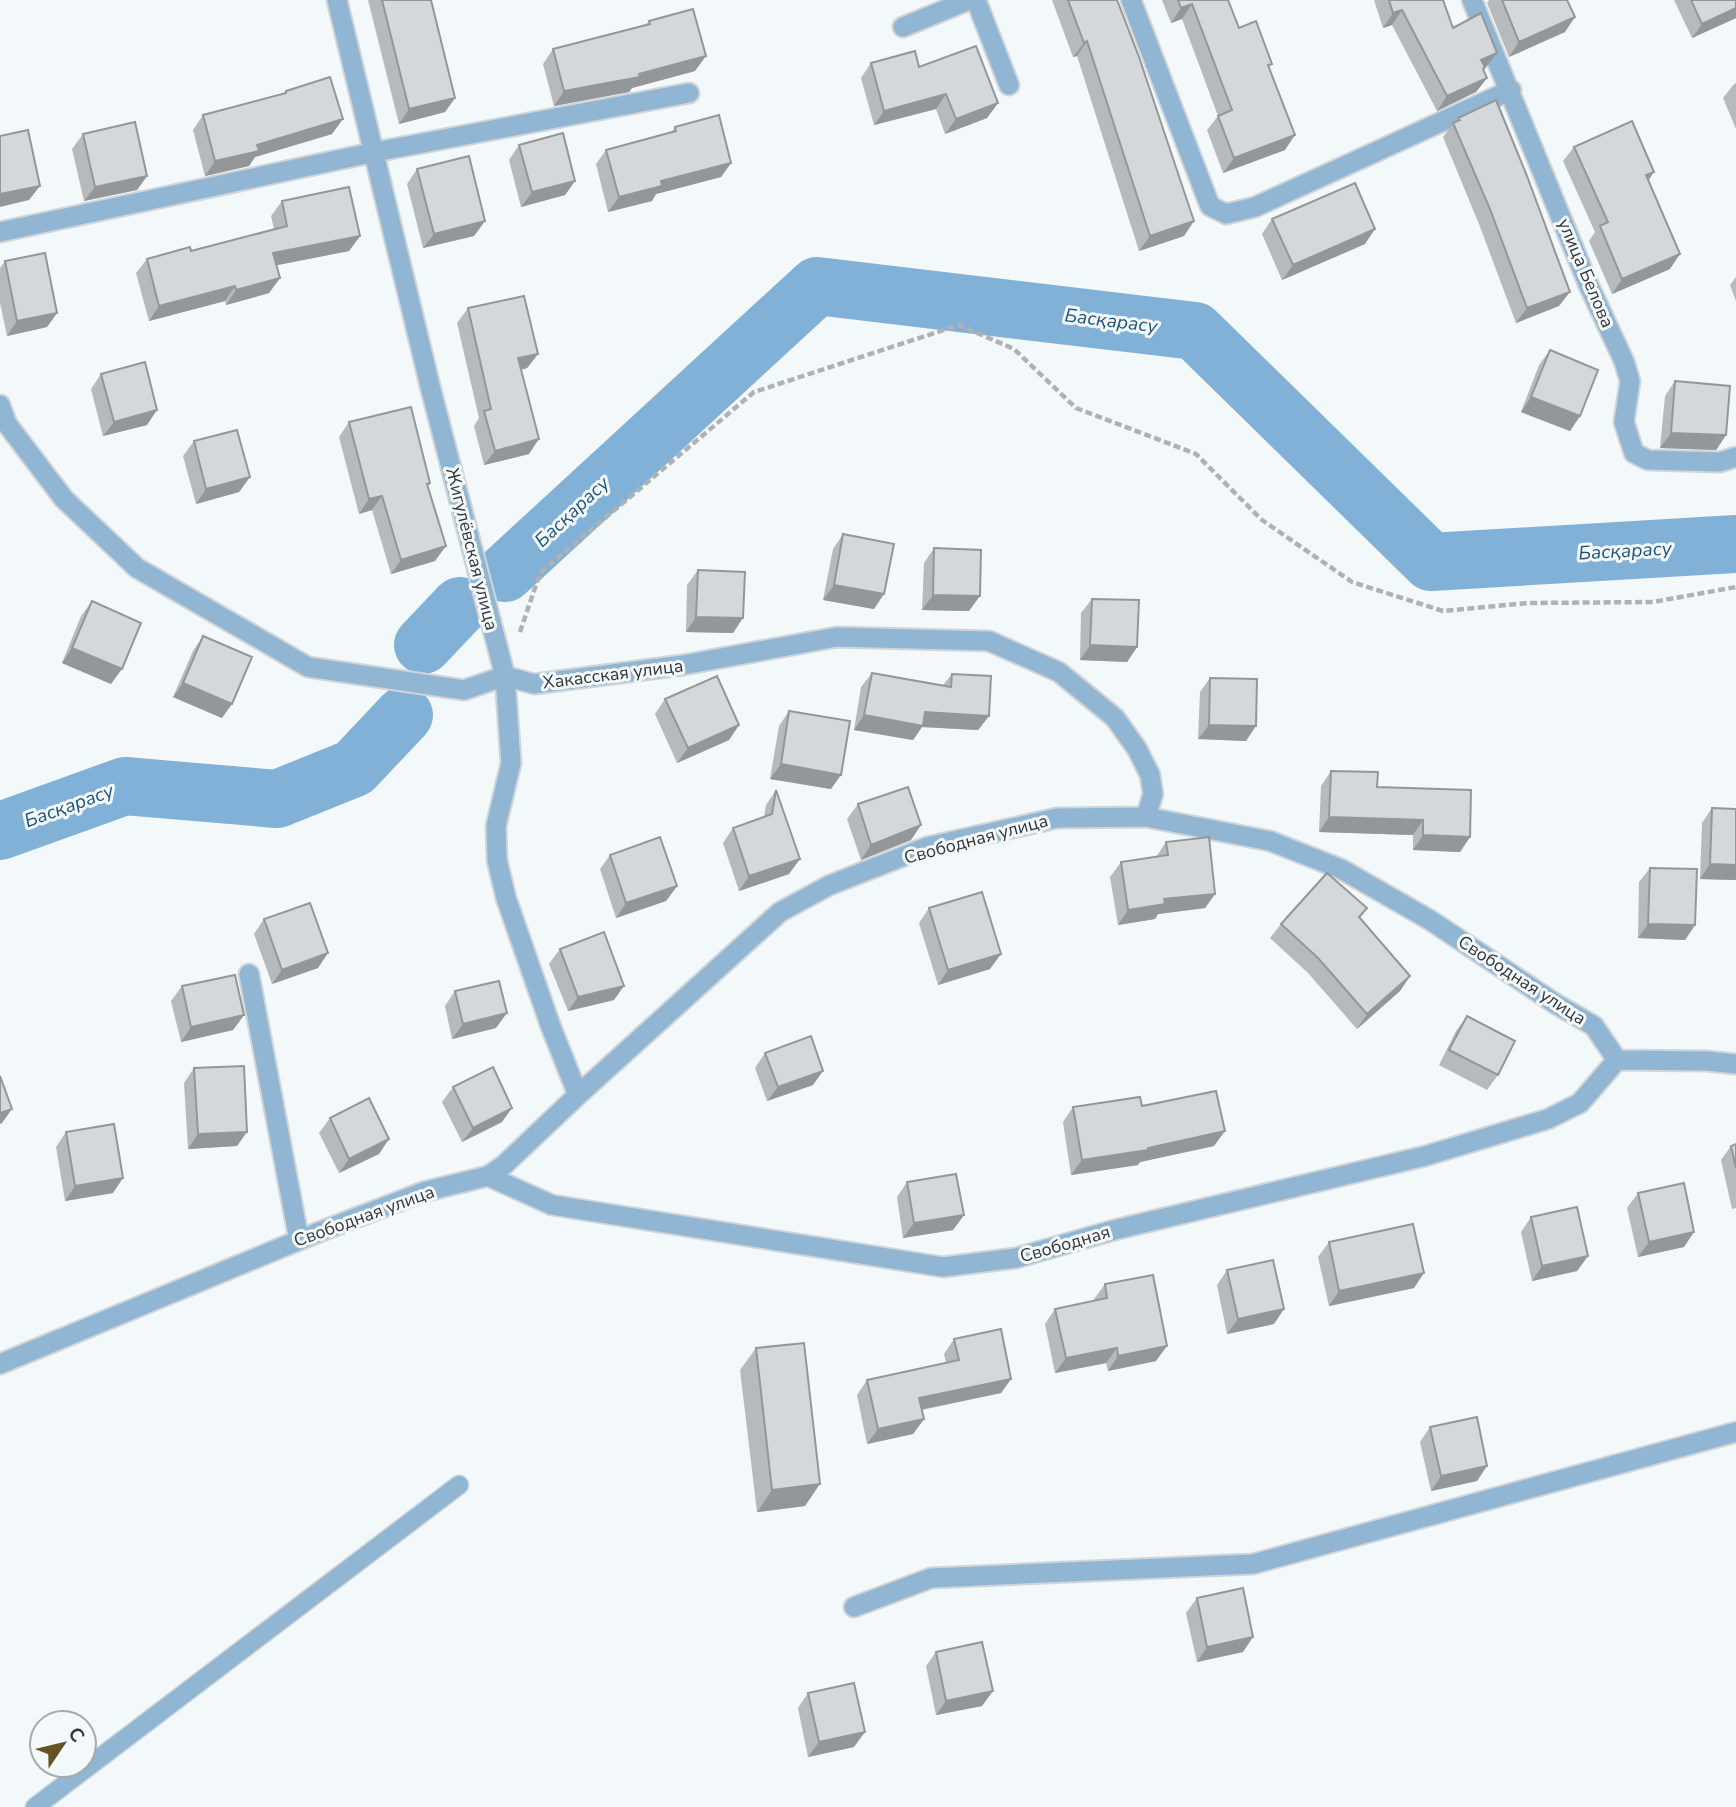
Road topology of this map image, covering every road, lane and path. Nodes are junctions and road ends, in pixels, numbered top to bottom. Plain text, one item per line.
1 (337, 0) edge
2 (969, 0) edge
3 (976, 0) edge
4 (1131, 0) edge
5 (1472, 0) edge
6 (903, 27) dead end
7 (1009, 85) dead end
8 (1511, 90) junction
9 (689, 93) dead end
10 (375, 152) junction
11 (0, 232) edge
12 (0, 405) edge
13 (1736, 457) edge
14 (1736, 587) edge
15 (505, 676) junction
16 (1146, 817) junction
17 (249, 974) dead end
18 (1617, 1060) junction
19 (1736, 1064) edge
20 (578, 1095) junction
21 (488, 1176) junction
22 (299, 1240) junction
23 (0, 1364) edge
24 (1736, 1432) edge
25 (459, 1485) dead end
26 (854, 1607) dead end
27 (35, 1807) edge

1 - 10 street, Жигулёвская улица
2 - 6 street
3 - 7 street
4 - 8 street
5 - 8 street, улица Белова
8 - 13 street, улица Белова
9 - 10 street
10 - 11 street
10 - 15 street, Жигулёвская улица
12 - 15 street
14 - 15 path
15 - 16 street, Хакасская улица
15 - 20 street, Жигулёвская улица
16 - 18 street, Свободная улица
16 - 20 street, Свободная улица
17 - 22 street
18 - 19 street
18 - 21 street, Свободная
20 - 21 street, Свободная улица
21 - 22 street, Свободная улица
22 - 23 street, Свободная улица
24 - 26 street
25 - 27 lane

